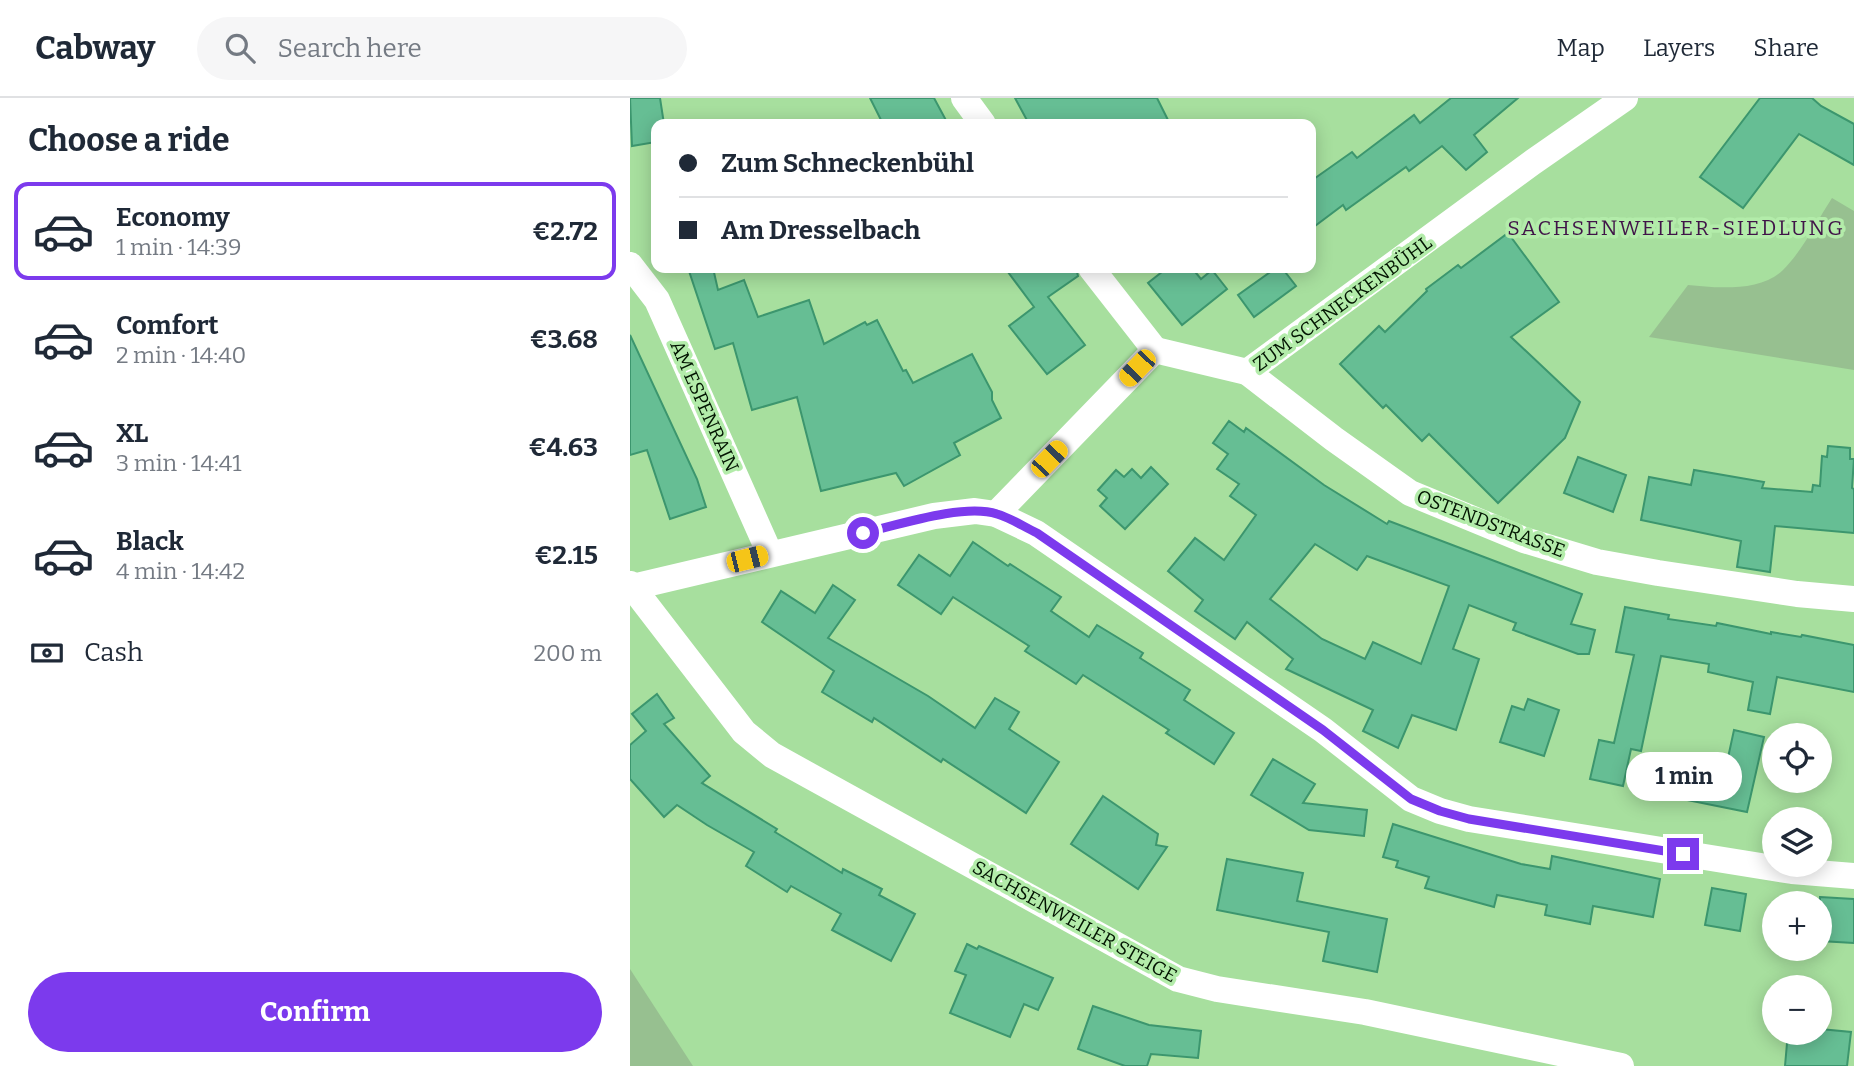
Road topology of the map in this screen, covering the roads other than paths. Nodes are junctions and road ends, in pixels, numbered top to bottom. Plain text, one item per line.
1 (964, 98) edge
2 (1625, 98) edge
3 (979, 119) edge
4 (630, 265) edge
5 (1095, 273) edge
6 (1155, 350) junction
7 (1247, 373) junction
8 (996, 514) junction
9 (770, 554) junction
10 (632, 586) edge
11 (1854, 598) edge
12 (1854, 876) edge
13 (1620, 1066) edge

1 - 3 street
2 - 7 street, ZUM SCHNECKENBÜHL
4 - 9 street, AM ESPENRAIN
5 - 6 street
6 - 7 street, ZUM SCHNECKENBÜHL
6 - 8 street
7 - 11 street, OSTENDSTRASSE
8 - 9 street
8 - 12 street
9 - 10 street
10 - 13 street, SACHSENWEILER STEIGE

